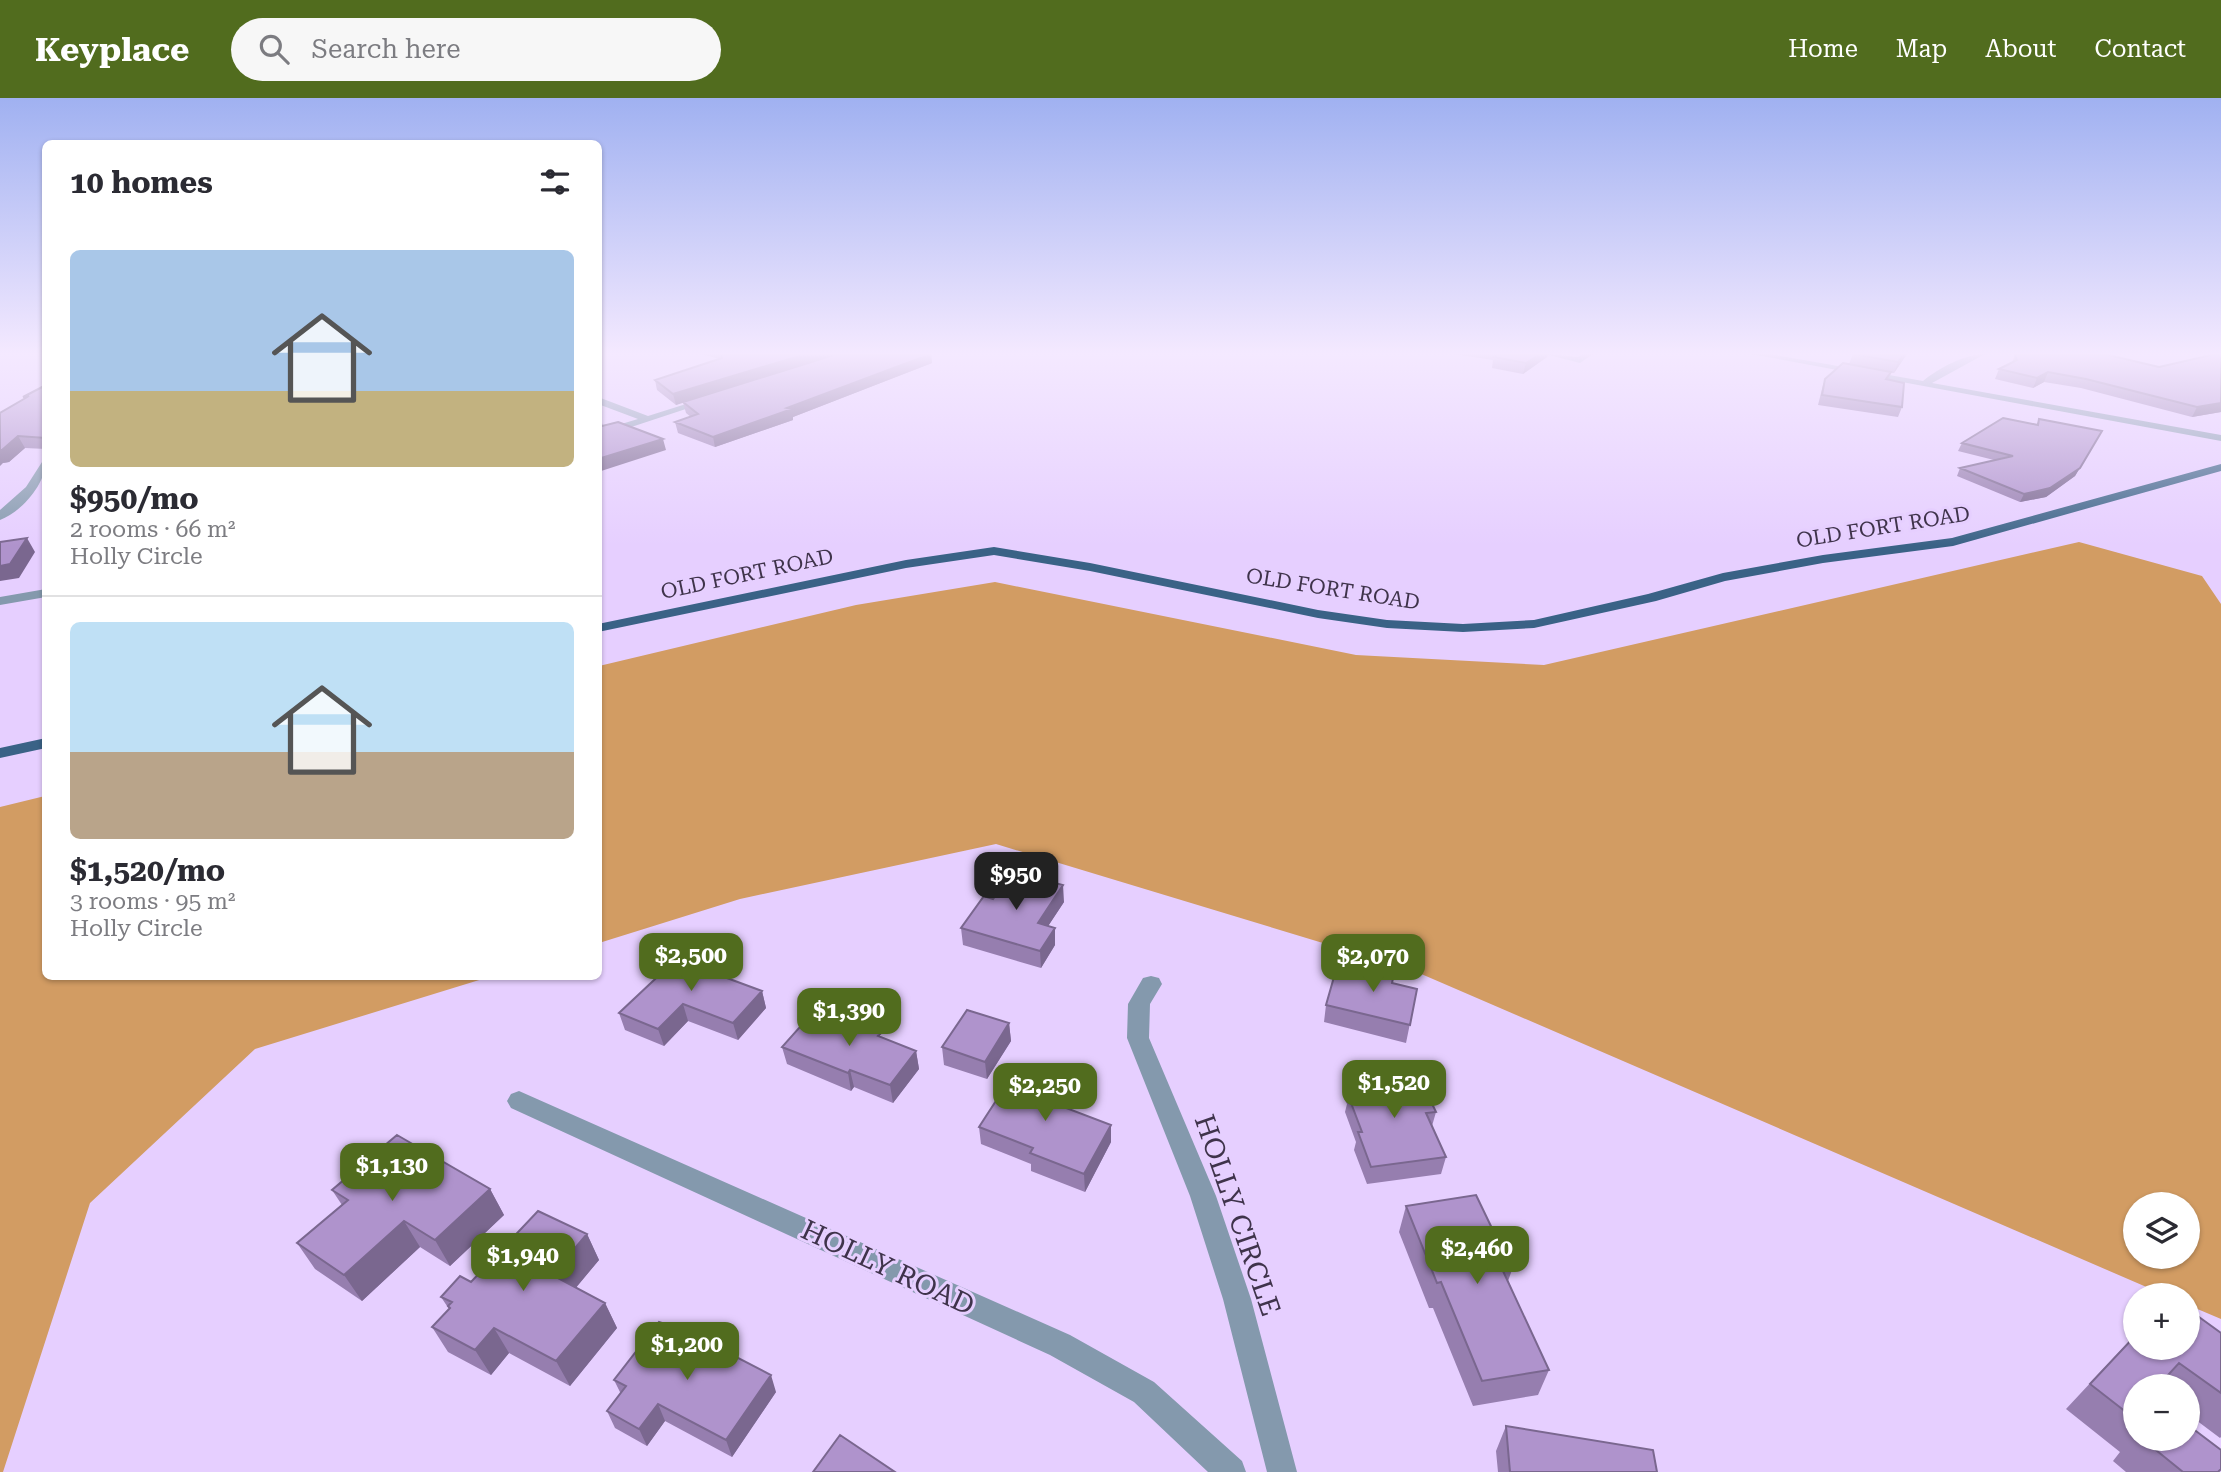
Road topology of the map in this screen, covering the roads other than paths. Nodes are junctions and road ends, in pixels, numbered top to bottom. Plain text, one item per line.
1 (2110, 418) edge
2 (647, 419) edge
3 (602, 434) edge
4 (2221, 438) edge
5 (2221, 467) edge
6 (42, 471) edge
7 (0, 516) edge
8 (42, 594) edge
9 (0, 601) edge
10 (602, 627) edge
11 (42, 744) edge
12 (0, 753) edge
13 (1151, 984) dead end
14 (519, 1101) dead end
15 (1231, 1472) edge
16 (1282, 1472) edge

1 - 4 street
2 - 3 street
5 - 10 main road, OLD FORT ROAD
6 - 7 street
8 - 9 street
11 - 12 main road
13 - 16 street, HOLLY CIRCLE
14 - 15 street, HOLLY ROAD

